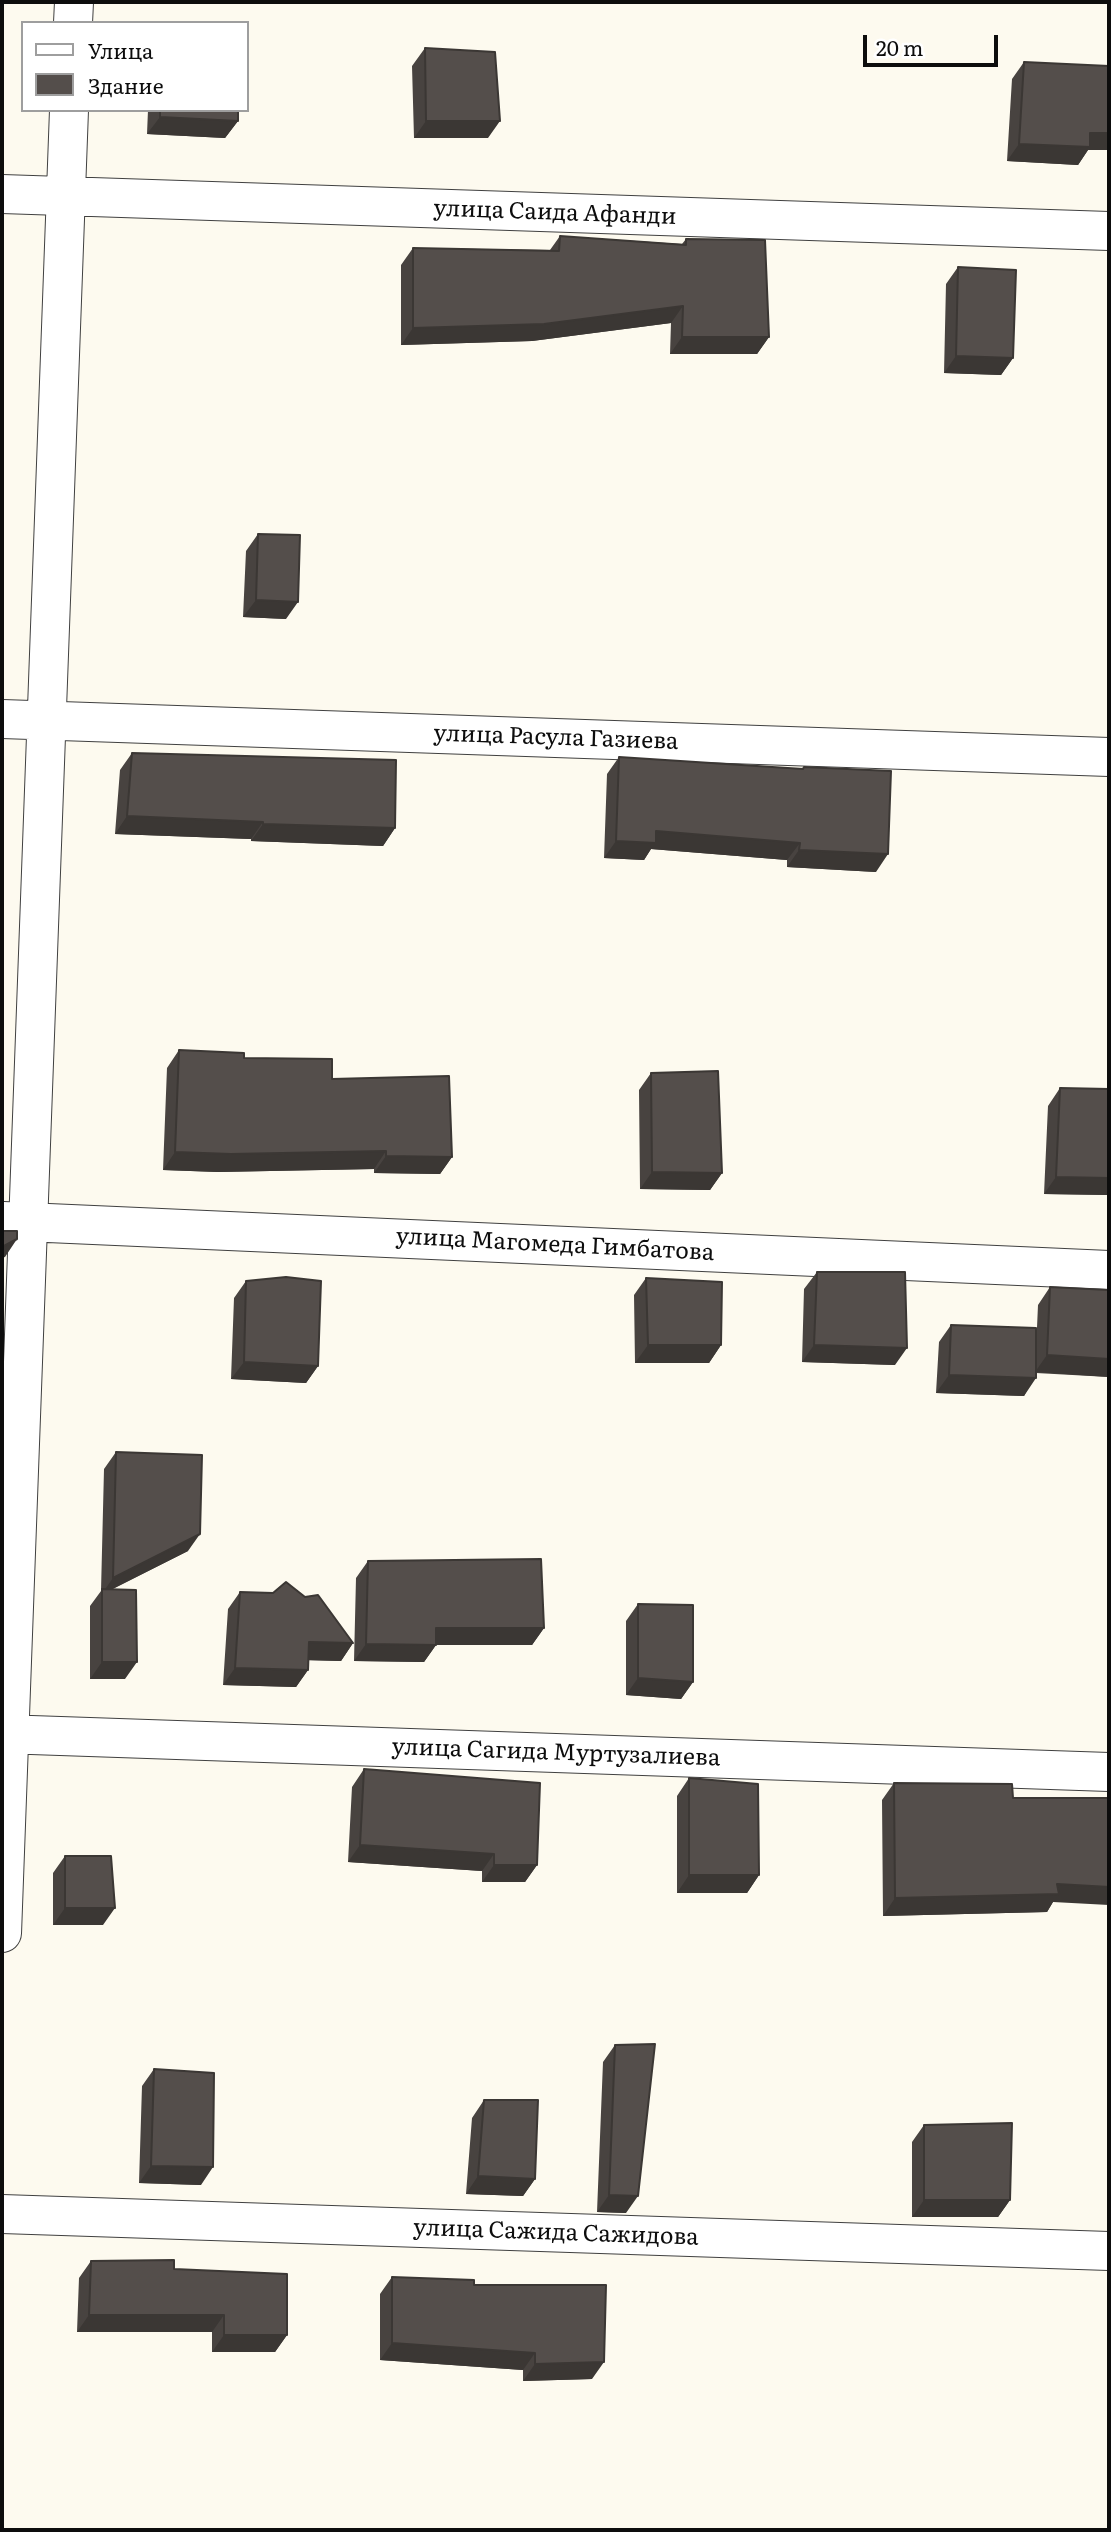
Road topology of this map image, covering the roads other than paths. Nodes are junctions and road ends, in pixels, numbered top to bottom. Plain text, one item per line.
1 (74, 2) edge
2 (73, 21) edge
3 (69, 112) edge
4 (2, 194) edge
5 (66, 196) junction
6 (1109, 231) edge
7 (2, 719) edge
8 (47, 720) junction
9 (1109, 757) edge
10 (15, 1221) edge
11 (1109, 1270) edge
12 (5, 1734) edge
13 (1109, 1772) edge
14 (2, 1934) edge
15 (2, 2214) edge
16 (1109, 2251) edge

1 - 2 street
3 - 5 street
4 - 5 street, улица Саида Афанди
5 - 6 street, улица Саида Афанди
5 - 8 street
7 - 8 street, улица Расула Газиева
8 - 9 street, улица Расула Газиева
8 - 10 street
10 - 11 street, улица Магомеда Гимбатова
10 - 12 street
12 - 13 street, улица Сагида Муртузалиева
12 - 14 street
15 - 16 street, улица Сажида Сажидова

